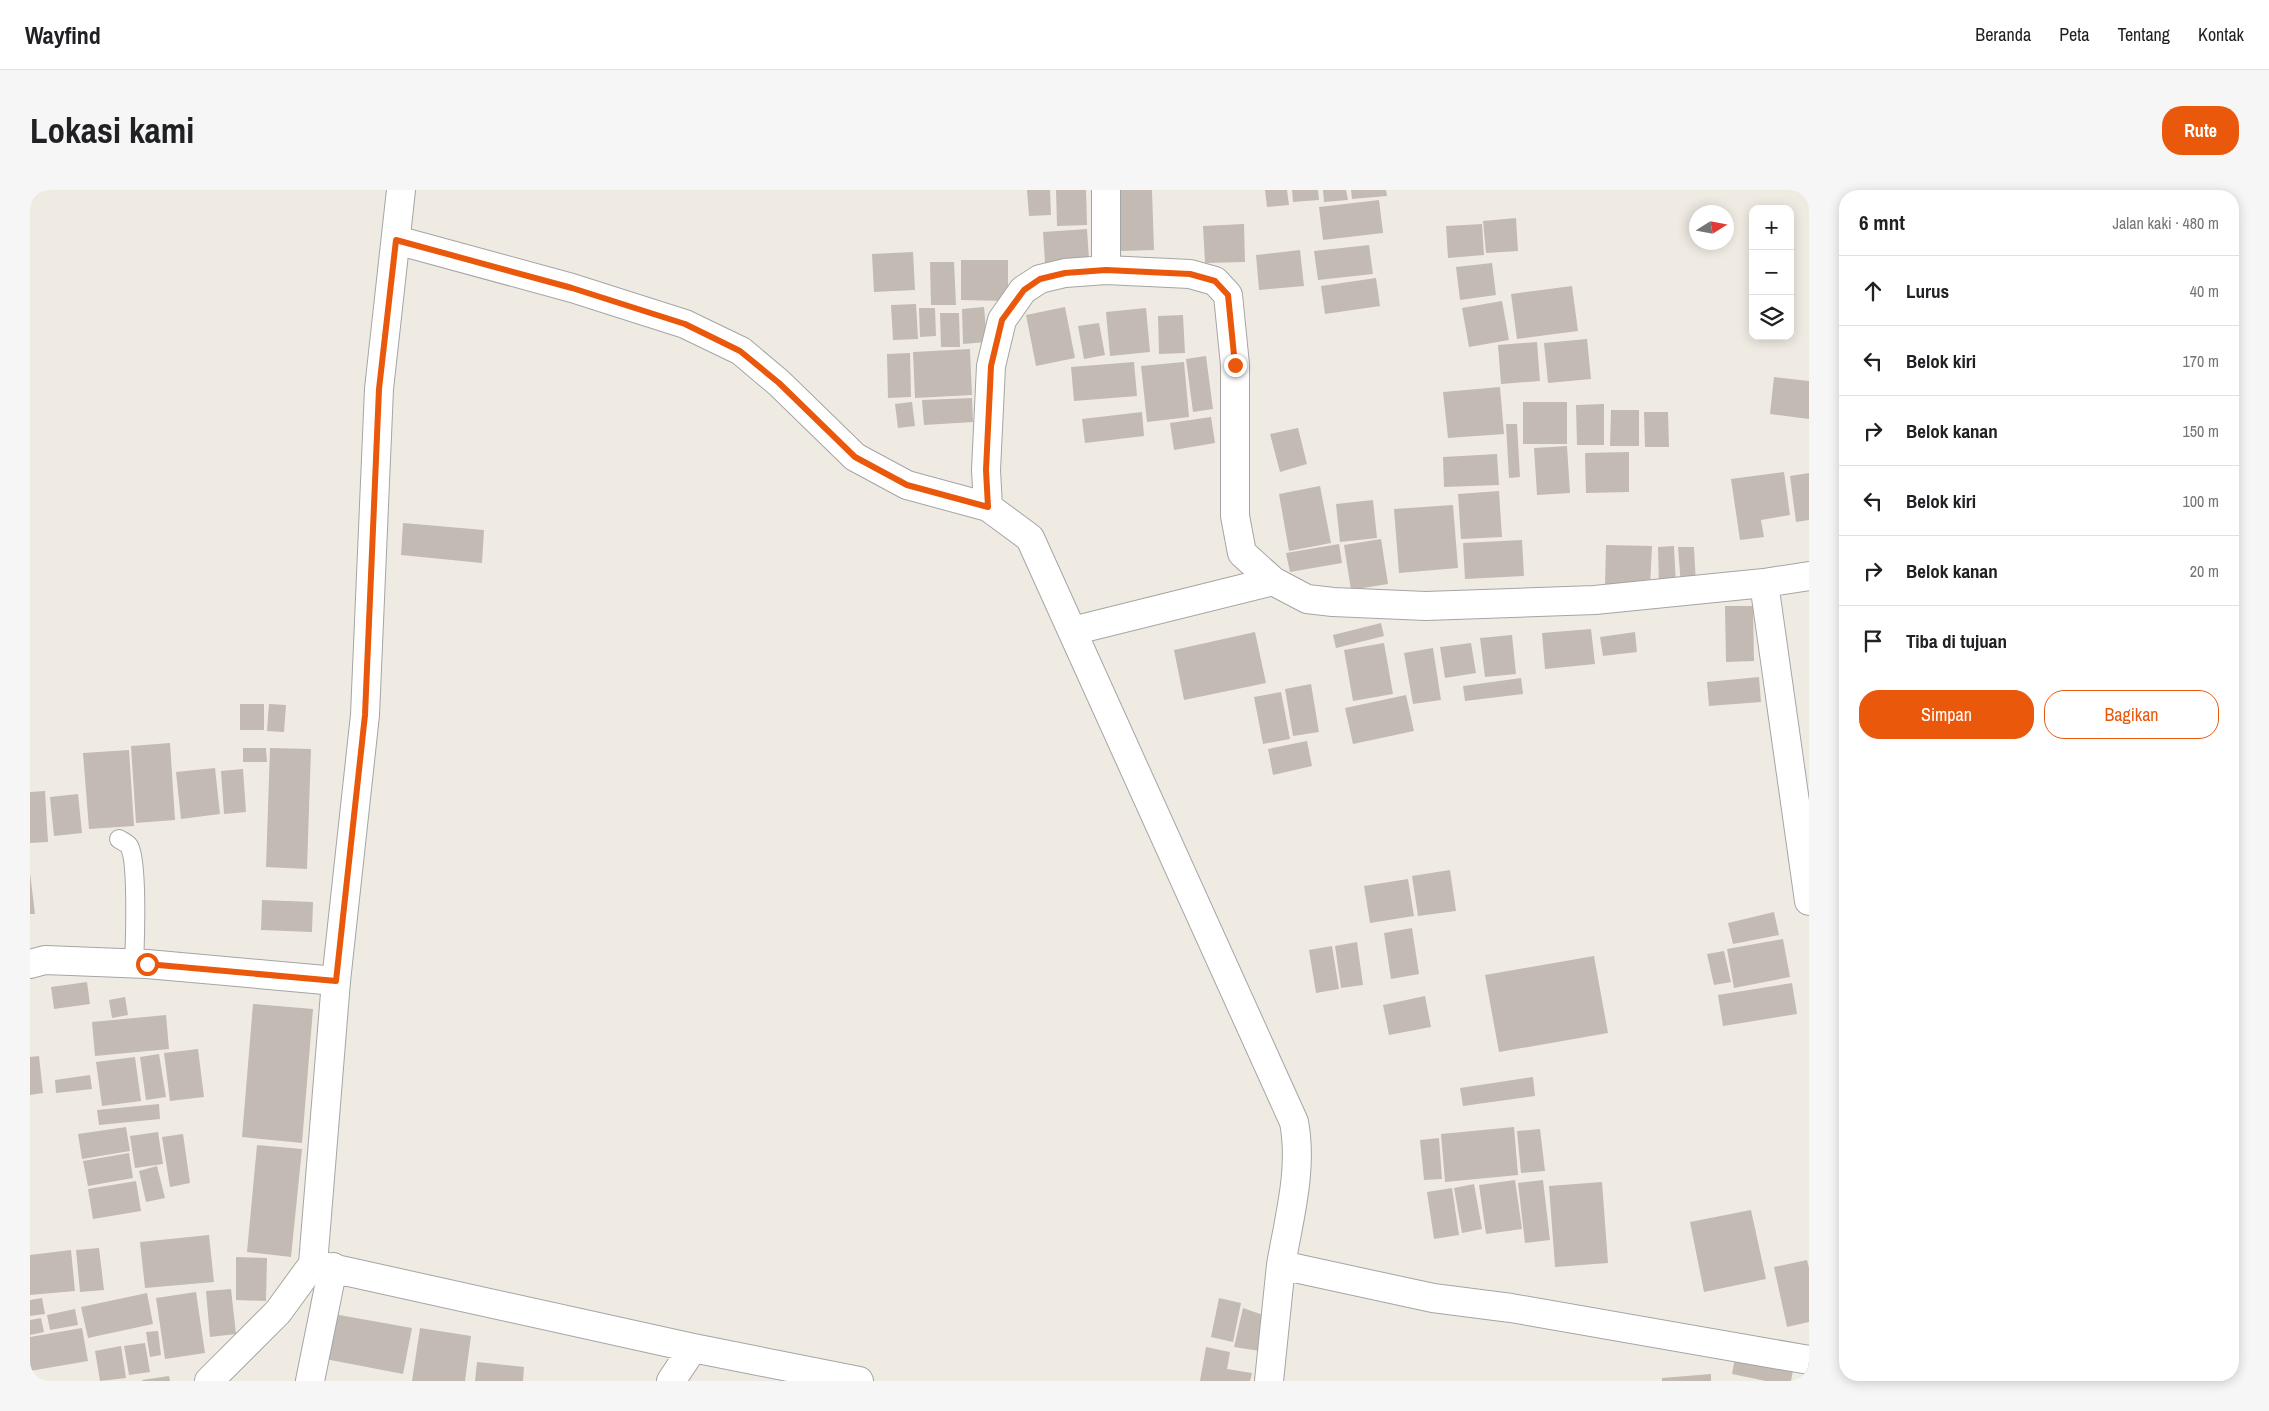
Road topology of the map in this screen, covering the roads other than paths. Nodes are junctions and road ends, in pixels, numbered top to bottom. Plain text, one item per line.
1 (401, 190) edge
2 (1106, 190) edge
3 (396, 240) junction
4 (1106, 270) junction
5 (988, 507) junction
6 (1809, 576) edge
7 (1272, 581) junction
8 (1764, 583) junction
9 (1072, 631) junction
10 (119, 839) dead end
11 (1809, 901) edge
12 (134, 963) junction
13 (30, 964) edge
14 (336, 981) junction
15 (1281, 1264) junction
16 (323, 1266) junction
17 (693, 1348) junction
18 (1809, 1360) edge
19 (209, 1381) edge
20 (310, 1381) edge
21 (671, 1381) edge
22 (859, 1381) edge
23 (1269, 1381) edge

1 - 3 street
2 - 4 street
3 - 5 street
3 - 14 street
4 - 5 street
4 - 7 street
5 - 9 street
6 - 8 street
7 - 8 street
7 - 9 street
8 - 11 street
9 - 15 street
10 - 12 lane
12 - 13 street
12 - 14 street
14 - 16 street
15 - 18 street
15 - 23 street
16 - 17 street
16 - 19 street
16 - 20 street
17 - 21 street
17 - 22 street

